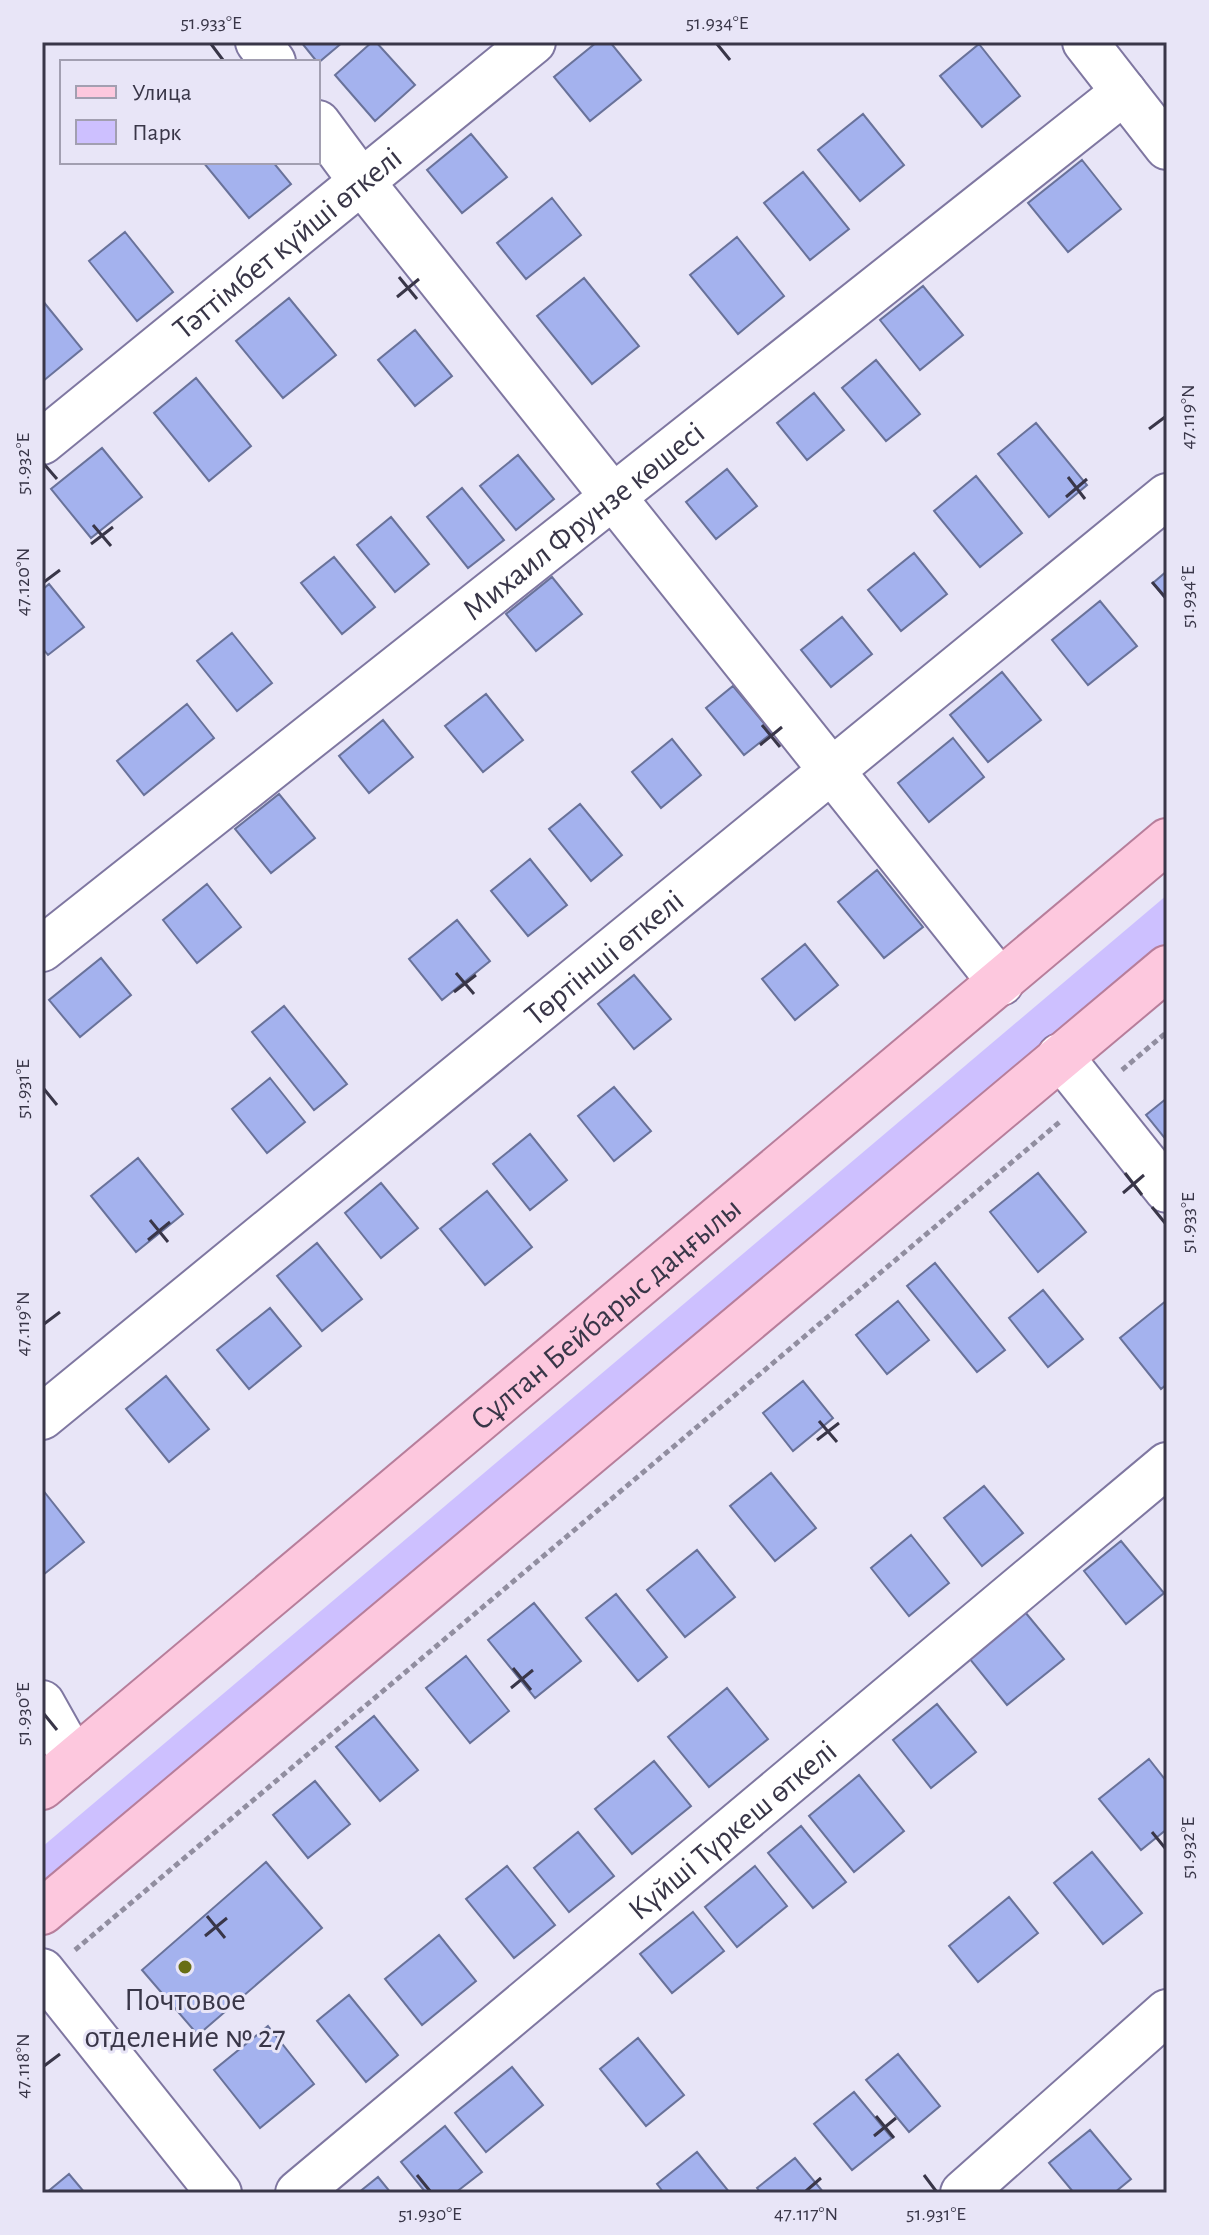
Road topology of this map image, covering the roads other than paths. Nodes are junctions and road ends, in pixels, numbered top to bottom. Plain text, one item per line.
1 (258, 42) edge
2 (533, 42) edge
3 (1085, 42) edge
4 (272, 60) edge
5 (1124, 92) junction
6 (320, 126) edge
7 (1167, 147) edge
8 (361, 181) junction
9 (42, 442) edge
10 (613, 496) junction
11 (1167, 496) edge
12 (832, 770) junction
13 (1167, 841) edge
14 (42, 949) edge
15 (1167, 968) edge
16 (1001, 983) junction
17 (1060, 1056) junction
18 (1167, 1190) edge
19 (42, 1417) edge
20 (1167, 1465) edge
21 (42, 1703) edge
22 (58, 1774) edge
23 (42, 1912) edge
24 (44, 1973) edge
25 (1167, 2012) edge
26 (219, 2193) edge
27 (298, 2193) edge
28 (963, 2193) edge

1 - 4 street
2 - 8 street, Тәттімбет күйші өткелі
3 - 5 street
5 - 7 street
5 - 10 street, Михаил Фрунзе көшесі
6 - 8 street
8 - 9 street, Тәттімбет күйші өткелі
8 - 10 street
10 - 12 street
10 - 14 street, Михаил Фрунзе көшесі
11 - 12 street, Төртінші өткелі
12 - 16 street
12 - 19 street, Төртінші өткелі
13 - 16 main road, Сұлтан Бейбарыс даңғылы
15 - 17 main road
16 - 22 main road, Сұлтан Бейбарыс даңғылы
17 - 18 street
17 - 23 main road
20 - 27 street, Күйші Түркеш өткелі
21 - 22 street
24 - 26 street
25 - 28 street

